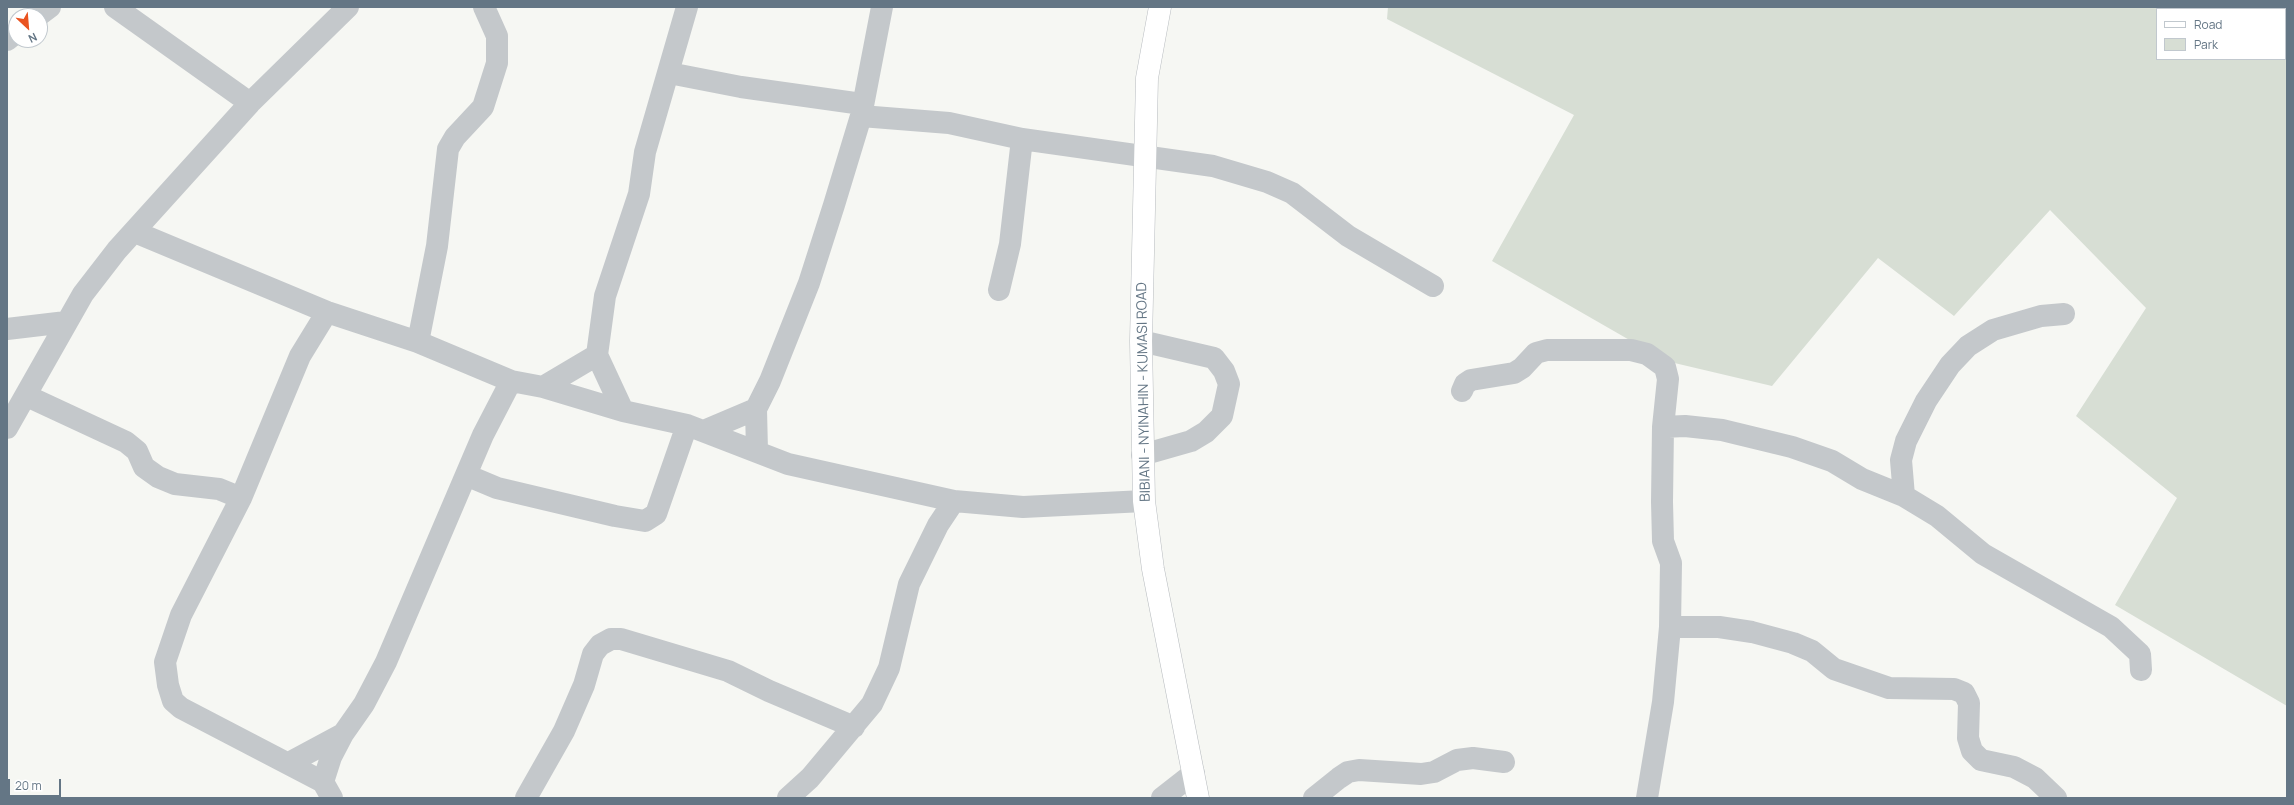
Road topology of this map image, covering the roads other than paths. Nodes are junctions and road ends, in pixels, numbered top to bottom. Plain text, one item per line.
1 (115, 7) edge
2 (348, 7) edge
3 (484, 7) edge
4 (687, 7) edge
5 (882, 7) edge
6 (1160, 7) edge
7 (669, 73) junction
8 (250, 104) junction
9 (861, 110) junction
10 (1022, 139) junction
11 (1145, 156) junction
12 (135, 232) junction
13 (1433, 286) dead end
14 (999, 290) dead end
15 (327, 312) junction
16 (2064, 314) dead end
17 (66, 322) junction
18 (7, 329) edge
19 (1141, 341) junction
20 (418, 342) junction
21 (597, 355) junction
22 (511, 380) junction
23 (543, 387) junction
24 (1462, 391) dead end
25 (27, 396) junction
26 (756, 408) junction
27 (622, 411) junction
28 (1663, 427) junction
29 (7, 428) edge
30 (696, 428) junction
31 (757, 451) junction
32 (1142, 456) junction
33 (466, 475) junction
34 (1904, 496) junction
35 (241, 498) junction
36 (954, 501) junction
37 (1144, 501) junction
38 (1670, 627) junction
39 (2140, 670) dead end
40 (854, 727) junction
41 (343, 734) junction
42 (1504, 762) dead end
43 (289, 763) junction
44 (1194, 773) junction
45 (327, 790) edge
46 (526, 798) edge
47 (788, 798) edge
48 (1162, 798) edge
49 (1198, 798) edge
50 (1314, 798) edge
51 (1647, 798) edge
52 (2056, 798) edge

1 - 8 street
2 - 8 street
3 - 20 street
4 - 7 street
5 - 9 street
6 - 11 main road, BIBIANI - NYINAHIN - KUMASI ROAD
7 - 9 street
7 - 21 street
8 - 12 street
9 - 10 street
9 - 26 street
10 - 11 street
10 - 14 street
11 - 13 street
11 - 19 main road, BIBIANI - NYINAHIN - KUMASI ROAD
12 - 15 street
12 - 17 street
15 - 20 street
15 - 35 street
16 - 34 street
17 - 18 street
17 - 25 street
19 - 32 main road, BIBIANI - NYINAHIN - KUMASI ROAD
19 - 32 street
20 - 22 street
21 - 23 street
21 - 27 street
22 - 23 street
22 - 33 street
23 - 27 street
24 - 28 street
25 - 29 street
25 - 35 street
26 - 30 street
26 - 31 street
27 - 30 street
28 - 34 street
28 - 38 street
30 - 31 street
30 - 33 street
31 - 36 street
32 - 37 main road, BIBIANI - NYINAHIN - KUMASI ROAD
33 - 41 street
34 - 39 street
35 - 43 street
36 - 37 street
36 - 40 street
37 - 44 main road, BIBIANI - NYINAHIN - KUMASI ROAD
38 - 51 street
38 - 52 street
40 - 46 street
40 - 47 street
41 - 43 street
41 - 45 street
42 - 50 street
43 - 45 street
44 - 48 street
44 - 49 main road, BIBIANI - NYINAHIN - KUMASI ROAD

